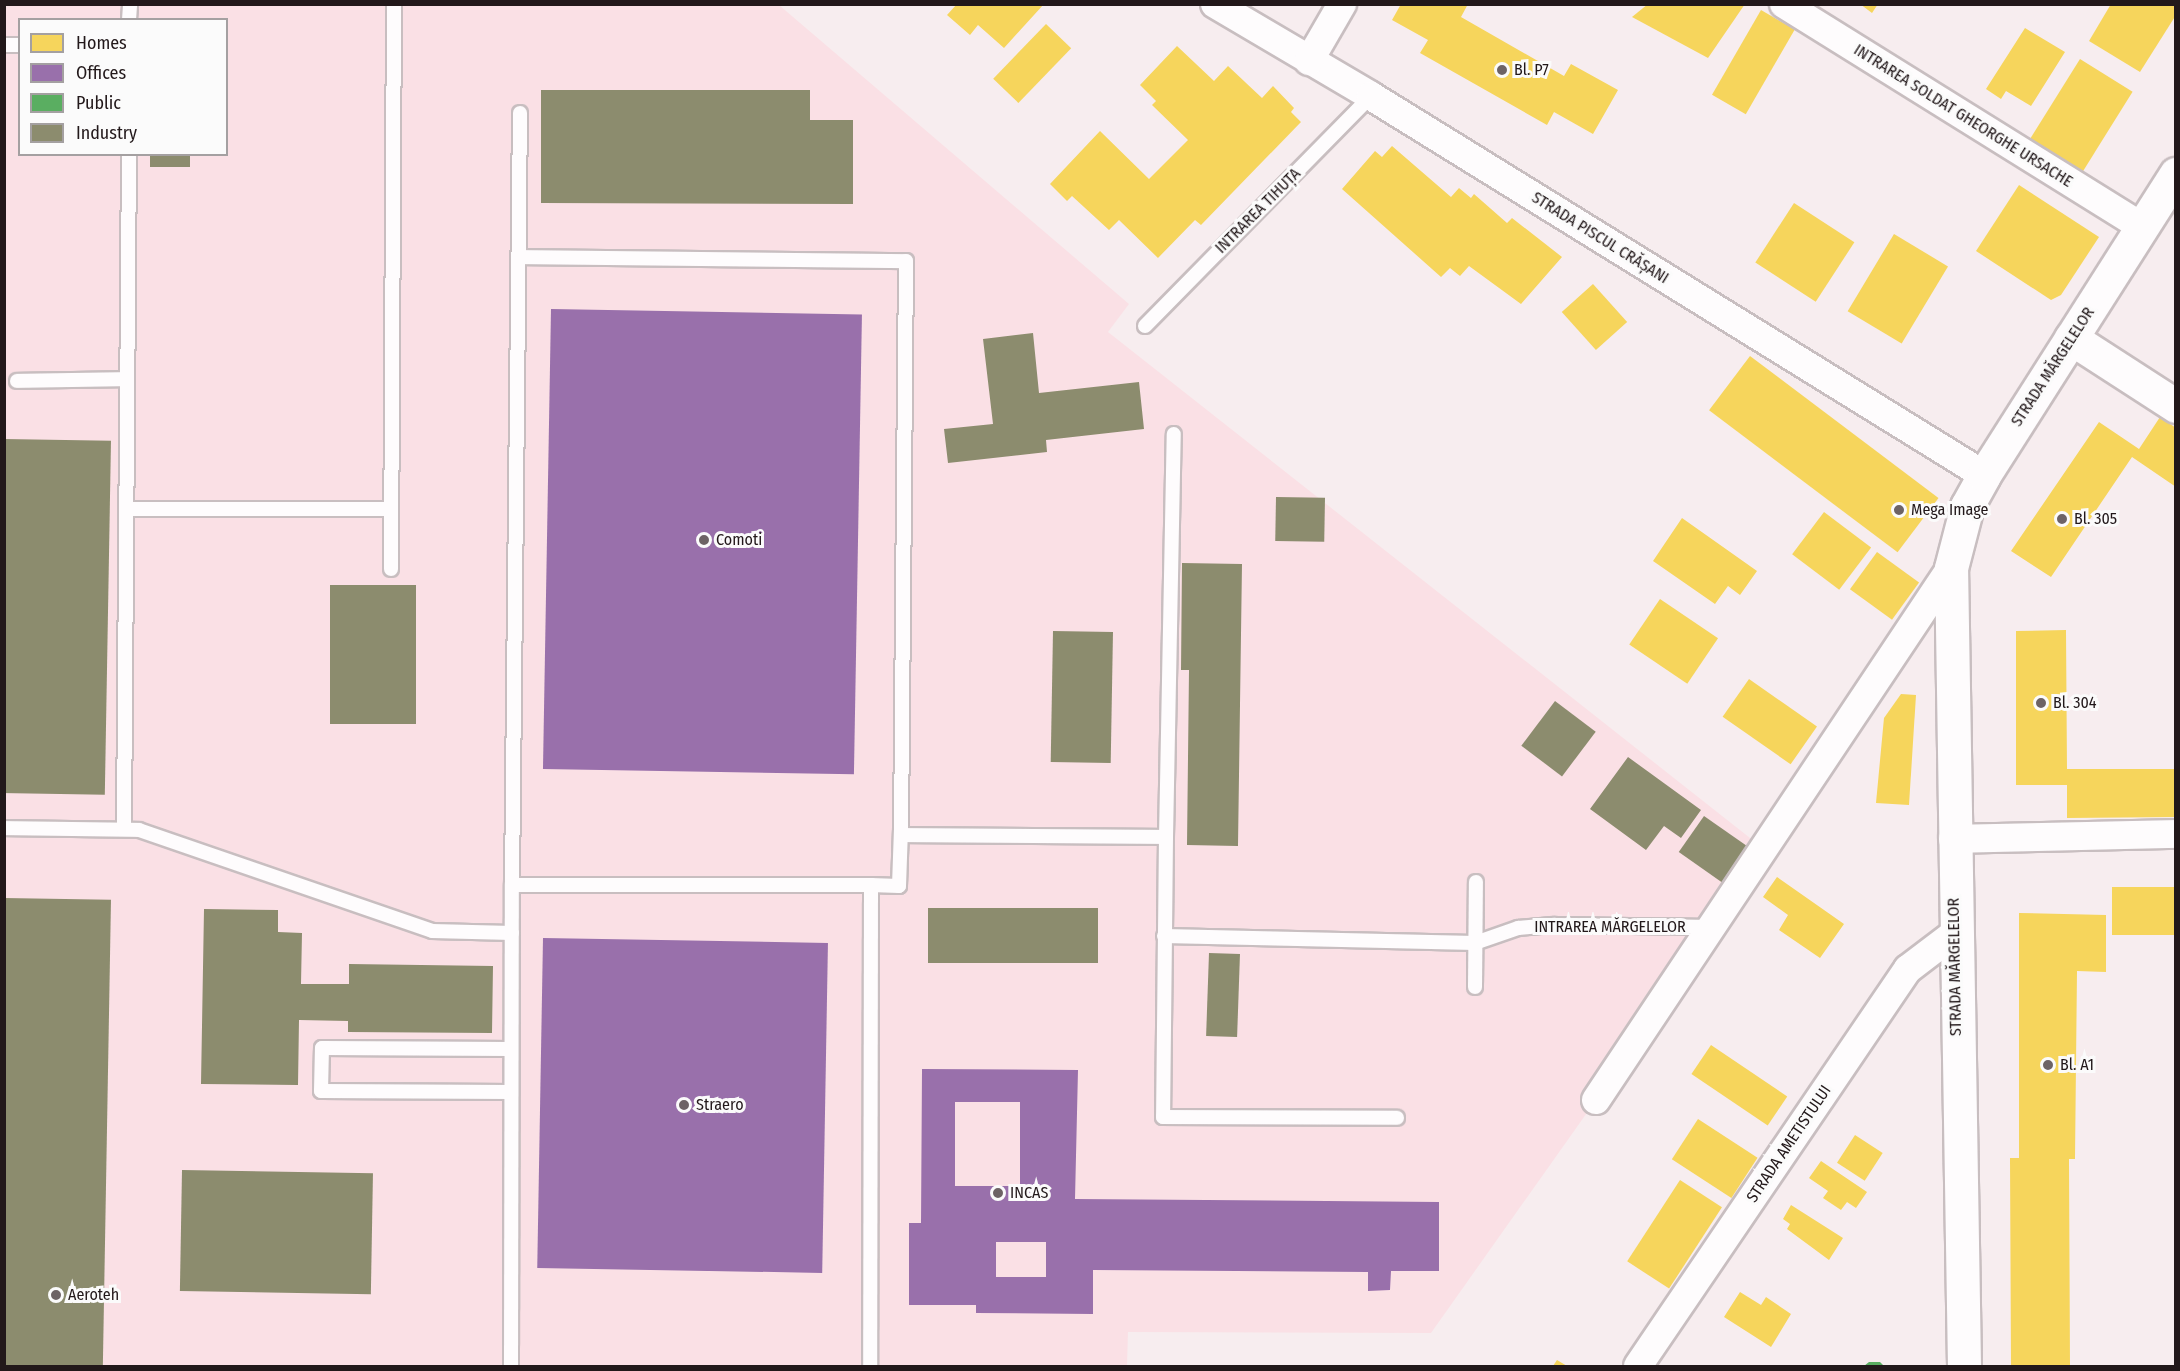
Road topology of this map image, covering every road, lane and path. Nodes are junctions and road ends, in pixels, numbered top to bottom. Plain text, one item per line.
1 (394, 4) edge
2 (1215, 4) edge
3 (1342, 4) edge
4 (1784, 4) edge
5 (1309, 61) junction
6 (1371, 96) junction
7 (520, 113) dead end
8 (129, 156) edge
9 (2175, 174) edge
10 (2142, 227) junction
11 (519, 257) junction
12 (1145, 326) dead end
13 (2072, 338) junction
14 (127, 379) junction
15 (16, 381) dead end
16 (2175, 406) edge
17 (1174, 434) dead end
18 (1984, 475) junction
19 (126, 509) junction
20 (391, 509) junction
21 (1951, 568) junction
22 (391, 569) dead end
23 (4, 828) edge
24 (124, 829) junction
25 (901, 829) junction
26 (2175, 834) edge
27 (1166, 837) junction
28 (1953, 838) junction
29 (1476, 882) dead end
30 (512, 885) junction
31 (871, 885) junction
32 (1711, 927) junction
33 (512, 933) junction
34 (1954, 934) junction
35 (1164, 936) junction
36 (1475, 943) junction
37 (1475, 987) dead end
38 (511, 1049) junction
39 (511, 1092) junction
40 (1596, 1100) dead end
41 (1397, 1118) dead end
42 (511, 1366) edge
43 (870, 1366) edge
44 (1638, 1366) edge
45 (1964, 1366) edge

1 - 20 lane
2 - 5 street, STRADA PISCUL CRĂȘANI
3 - 5 street
4 - 10 street, INTRAREA SOLDAT GHEORGHE URSACHE
5 - 6 street, STRADA PISCUL CRĂȘANI
6 - 12 lane, INTRAREA TIHUȚA
6 - 18 street, STRADA PISCUL CRĂȘANI
7 - 11 lane
8 - 14 lane
9 - 10 street, STRADA MĂRGELELOR
10 - 13 street, STRADA MĂRGELELOR
11 - 25 lane
11 - 30 lane
13 - 16 street
13 - 18 street, STRADA MĂRGELELOR
14 - 15 lane
14 - 19 lane
17 - 27 lane
18 - 21 street, STRADA MĂRGELELOR
19 - 20 lane
19 - 24 lane
20 - 22 lane
21 - 28 street, STRADA MĂRGELELOR
21 - 32 street, STRADA MĂRGELELOR
23 - 24 lane
24 - 33 lane
25 - 27 lane
25 - 31 lane
26 - 28 street
27 - 35 lane
28 - 34 street, STRADA MĂRGELELOR
29 - 36 lane
30 - 31 lane
30 - 33 lane
31 - 43 lane
32 - 36 lane, INTRAREA MĂRGELELOR
32 - 40 street, STRADA MĂRGELELOR
33 - 38 lane
34 - 44 street, STRADA AMETISTULUI
34 - 45 street, STRADA MĂRGELELOR
35 - 36 lane
35 - 41 lane
36 - 37 lane
38 - 39 lane
38 - 39 lane
39 - 42 lane

